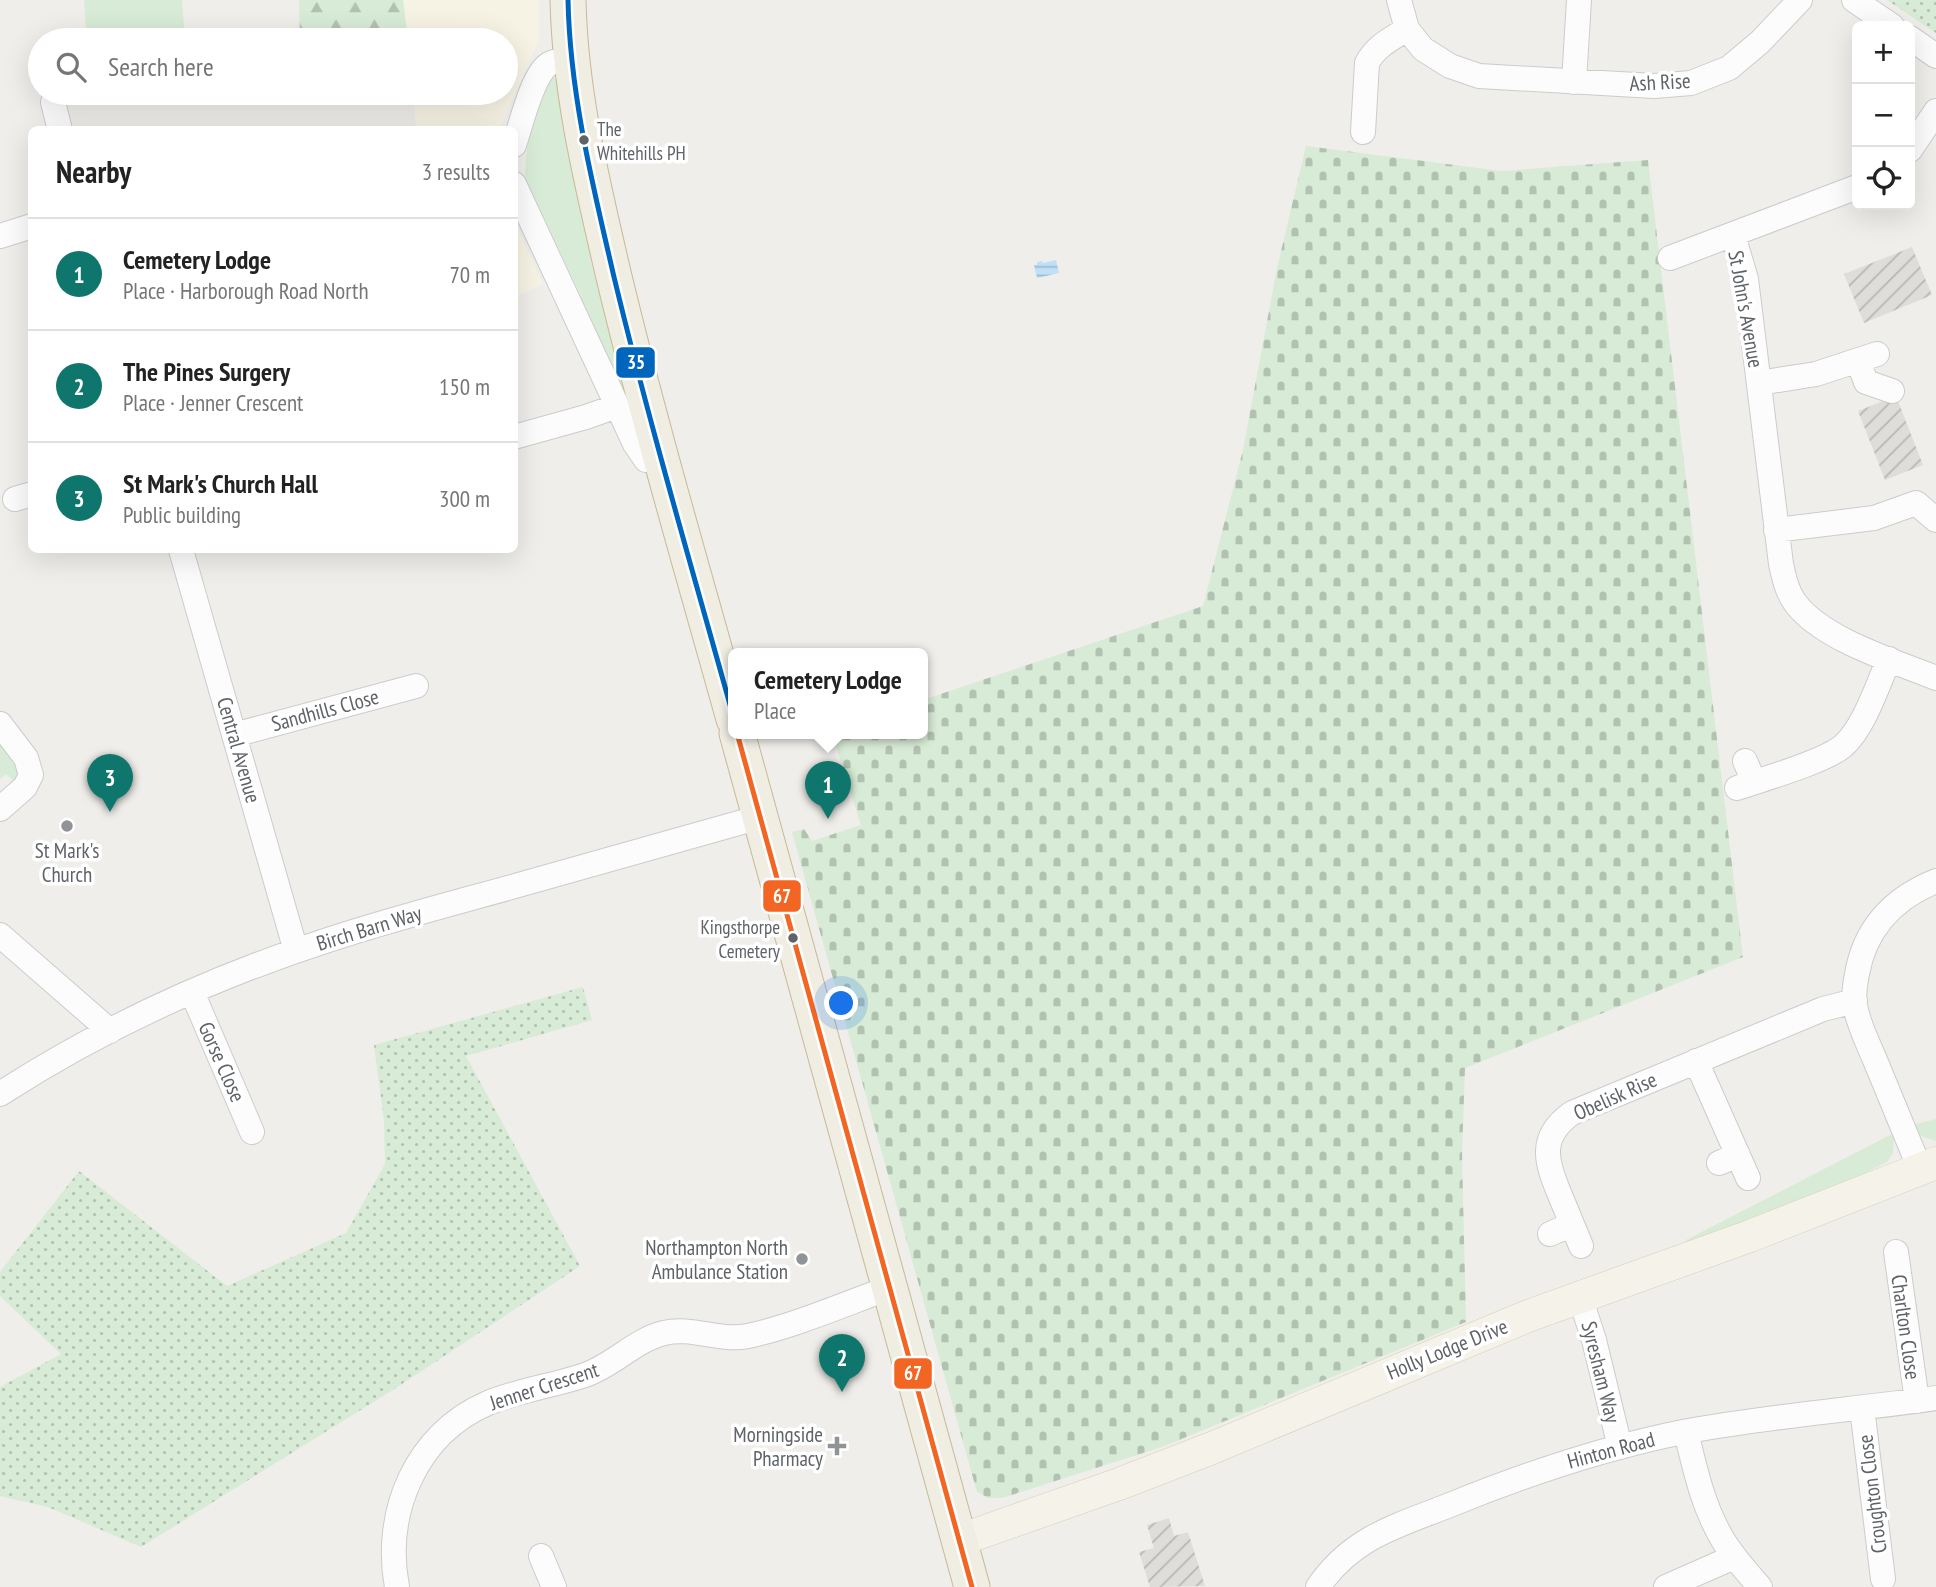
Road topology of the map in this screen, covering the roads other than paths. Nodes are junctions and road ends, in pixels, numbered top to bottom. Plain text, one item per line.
1 (568, 0) edge
2 (1399, 0) edge
3 (1579, 0) edge
4 (1800, 0) edge
5 (1854, 0) edge
6 (1885, 21) edge
7 (1407, 29) junction
8 (1915, 41) edge
9 (1936, 56) edge
10 (571, 59) junction
11 (1574, 82) junction
12 (53, 105) edge
13 (1936, 111) edge
14 (59, 126) edge
15 (1363, 132) dead end
16 (518, 134) edge
17 (1912, 147) edge
18 (1852, 189) edge
19 (518, 193) edge
20 (28, 227) edge
21 (1733, 234) junction
22 (0, 236) edge
23 (1670, 258) dead end
24 (1759, 383) junction
25 (1892, 391) dead end
26 (617, 406) junction
27 (518, 436) edge
28 (661, 460) junction
29 (1936, 520) edge
30 (1776, 530) junction
31 (182, 553) edge
32 (1889, 659) junction
33 (1936, 678) edge
34 (416, 686) dead end
35 (728, 701) edge
36 (0, 724) edge
37 (234, 735) junction
38 (739, 739) edge
39 (1745, 777) dead end
40 (0, 809) edge
41 (760, 817) junction
42 (1936, 881) edge
43 (0, 935) edge
44 (296, 951) junction
45 (192, 992) junction
46 (1854, 1001) junction
47 (110, 1031) junction
48 (1696, 1061) junction
49 (0, 1094) edge
50 (253, 1132) dead end
51 (1928, 1166) edge
52 (1748, 1178) dead end
53 (1568, 1235) dead end
54 (1896, 1252) dead end
55 (889, 1288) junction
56 (1580, 1297) junction
57 (1926, 1400) edge
58 (1861, 1408) junction
59 (1686, 1432) junction
60 (1620, 1447) junction
61 (960, 1540) junction
62 (541, 1556) dead end
63 (1734, 1557) junction
64 (1882, 1579) dead end
65 (397, 1587) edge
66 (554, 1587) edge
67 (972, 1587) edge
68 (1318, 1587) edge
69 (1666, 1587) edge
70 (1760, 1587) edge

1 - 10 highway
2 - 7 street, Ash Rise
3 - 11 street
4 - 11 street, Ash Rise
5 - 6 street
7 - 11 street, Ash Rise
7 - 15 street
8 - 9 street
10 - 16 street
10 - 28 highway
12 - 14 street
13 - 17 street
18 - 21 street, St John's Avenue
19 - 26 street
20 - 22 street
21 - 23 street, St John's Avenue
21 - 24 street, St John's Avenue
24 - 25 street, St John's Avenue
24 - 30 street, St John's Avenue
26 - 27 street
26 - 28 street
28 - 35 highway
29 - 30 street
30 - 32 street, St John's Avenue
31 - 37 street, Central Avenue
32 - 33 street, St John's Avenue
32 - 39 street
34 - 37 street, Sandhills Close
36 - 40 street
37 - 44 street, Central Avenue
38 - 41 highway
41 - 44 street, Birch Barn Way
41 - 55 highway
42 - 46 street
43 - 47 street
44 - 45 street, Birch Barn Way
45 - 47 street, Birch Barn Way
45 - 50 street, Gorse Close
46 - 48 street, Obelisk Rise
46 - 51 street
47 - 49 street, Birch Barn Way
48 - 52 street
48 - 53 street, Obelisk Rise
51 - 56 main road, Holly Lodge Drive
54 - 57 street, Charlton Close
55 - 61 highway
55 - 65 street, Jenner Crescent
56 - 60 street, Syresham Way
56 - 61 main road, Holly Lodge Drive
57 - 58 street, Hinton Road
58 - 59 street, Hinton Road
58 - 64 street, Croughton Close
59 - 60 street, Hinton Road
59 - 63 street
60 - 68 street, Hinton Road
61 - 67 highway
62 - 66 street
63 - 69 street
63 - 70 street

